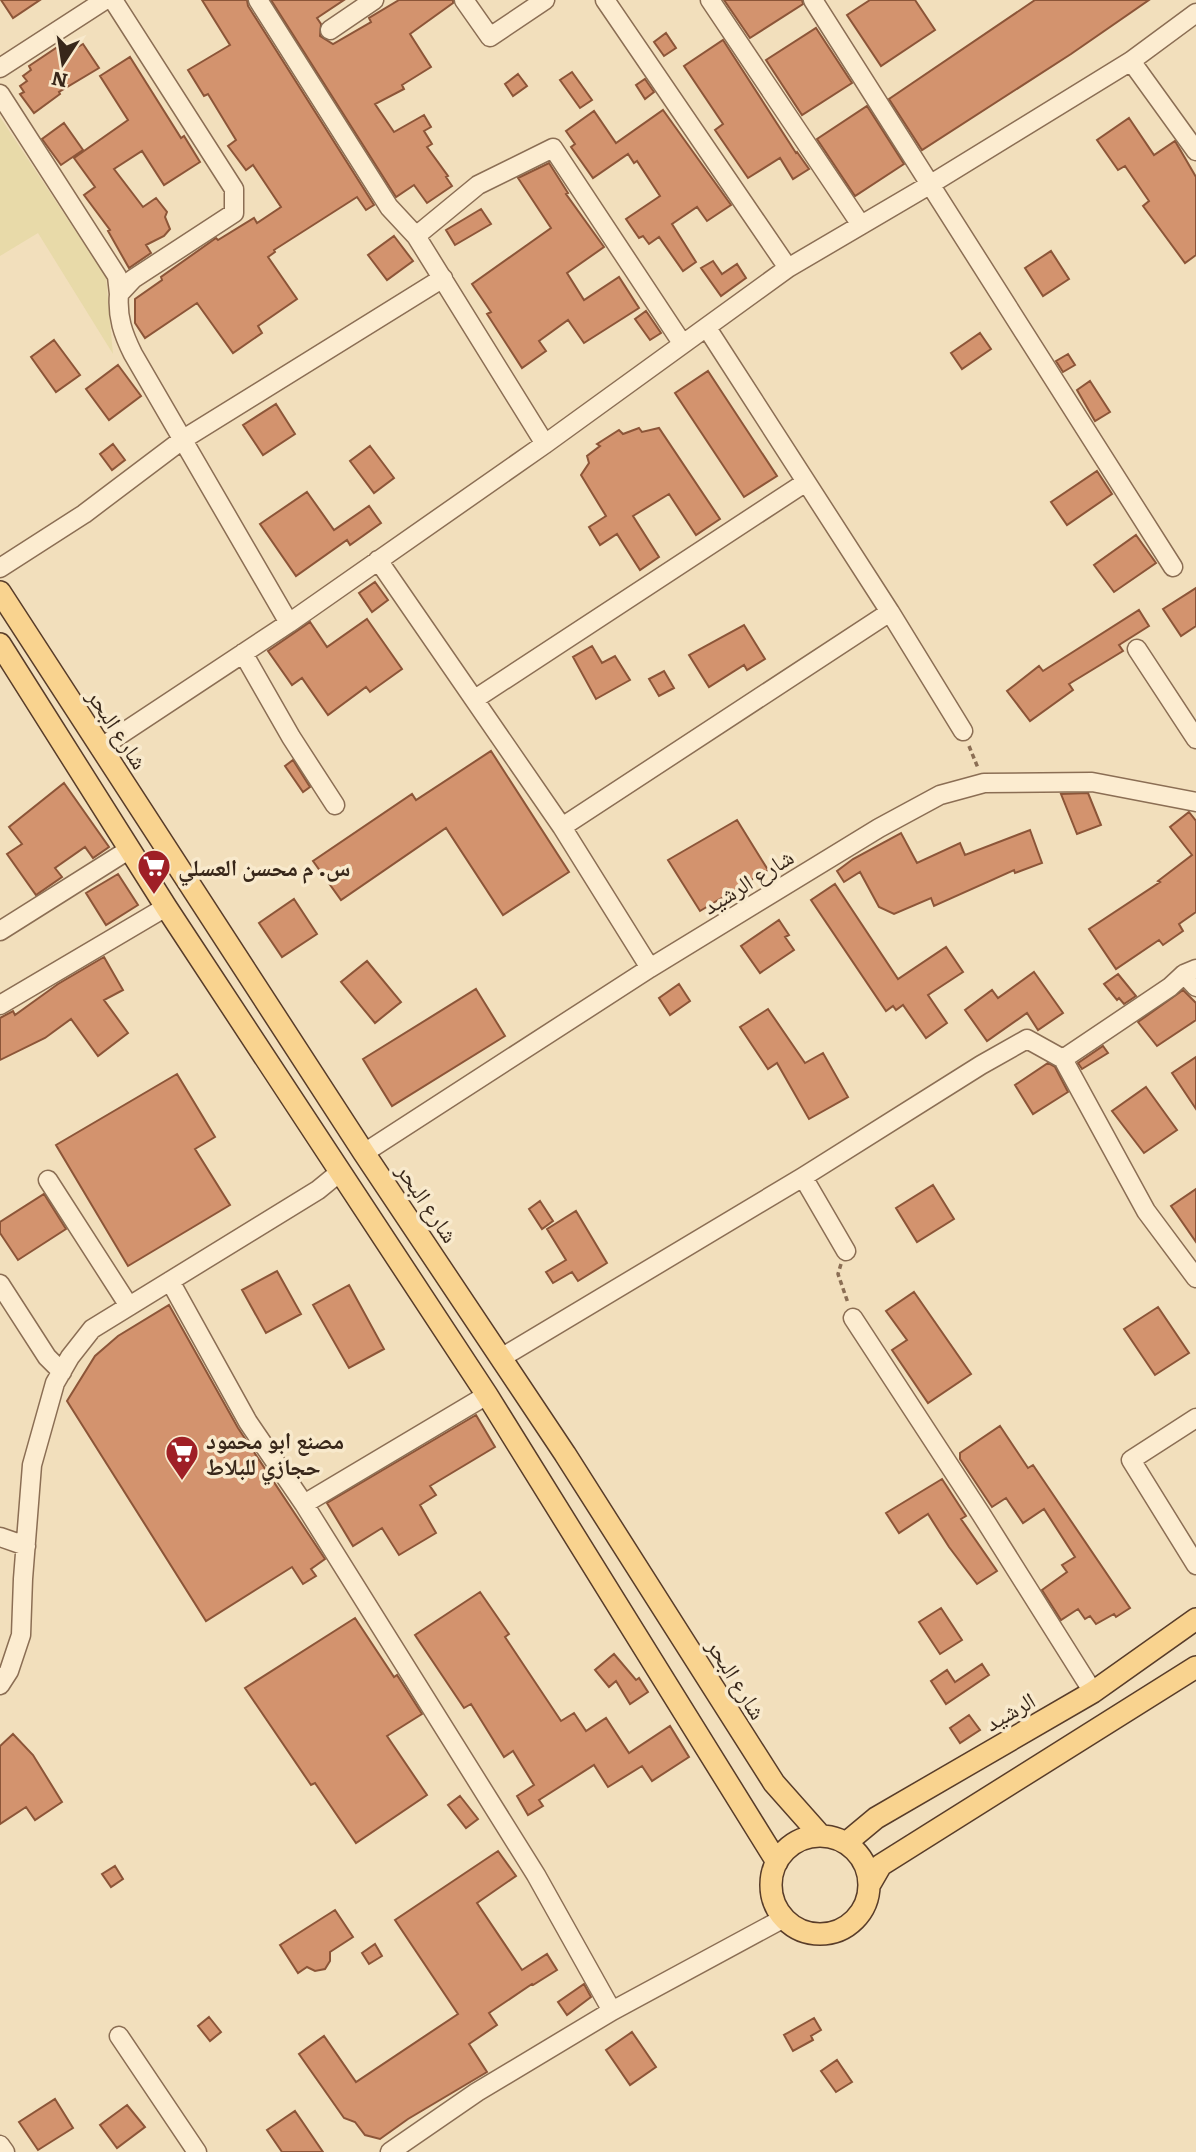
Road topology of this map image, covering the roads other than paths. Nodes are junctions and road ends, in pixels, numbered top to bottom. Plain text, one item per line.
1 (105, 0) edge
2 (113, 0) edge
3 (258, 0) edge
4 (374, 0) edge
5 (464, 0) edge
6 (545, 0) edge
7 (605, 0) edge
8 (710, 0) edge
9 (813, 0) edge
10 (1196, 13) edge
11 (330, 30) dead end
12 (1131, 61) junction
13 (0, 68) edge
14 (0, 94) edge
15 (1196, 151) edge
16 (931, 184) junction
17 (861, 225) junction
18 (416, 236) junction
19 (788, 268) junction
20 (443, 278) junction
21 (119, 294) junction
22 (707, 328) junction
23 (682, 343) junction
24 (182, 440) junction
25 (545, 444) junction
26 (806, 482) junction
27 (378, 560) junction
28 (1173, 567) dead end
29 (0, 568) edge
30 (0, 592) edge
31 (890, 612) junction
32 (289, 623) junction
33 (0, 644) edge
34 (1137, 649) dead end
35 (243, 653) junction
36 (475, 699) junction
37 (963, 731) road end
38 (1196, 739) edge
39 (100, 748) junction
40 (1196, 802) edge
41 (335, 805) dead end
42 (562, 827) junction
43 (130, 849) junction
44 (166, 907) junction
45 (0, 931) edge
46 (650, 968) junction
47 (1192, 977) edge
48 (261, 995) junction
49 (0, 1005) edge
50 (236, 1013) junction
51 (1063, 1059) junction
52 (364, 1153) junction
53 (340, 1172) junction
54 (803, 1177) junction
55 (48, 1180) dead end
56 (846, 1251) road end
57 (1196, 1278) edge
58 (170, 1281) junction
59 (0, 1284) edge
60 (129, 1306) junction
61 (853, 1318) road end
62 (501, 1358) junction
63 (62, 1372) junction
64 (487, 1395) junction
65 (1196, 1418) edge
66 (304, 1504) junction
67 (0, 1537) edge
68 (26, 1546) junction
69 (1196, 1565) edge
70 (1196, 1619) edge
71 (1196, 1667) edge
72 (0, 1685) edge
73 (1093, 1692) junction
74 (821, 1836) junction
75 (846, 1843) junction
76 (777, 1862) junction
77 (870, 1884) junction
78 (784, 1918) junction
79 (612, 2011) junction
80 (119, 2036) dead end
81 (0, 2145) edge
82 (5, 2152) edge
83 (197, 2152) edge
84 (390, 2152) edge

1 - 13 street
2 - 21 street
3 - 18 street
4 - 11 street
5 - 6 street
7 - 19 street
8 - 17 street
9 - 16 street
10 - 12 street
12 - 15 street
12 - 16 street
14 - 21 street
16 - 17 street
16 - 28 street
17 - 19 street
18 - 20 street
18 - 23 street
19 - 22 street
20 - 24 street
20 - 25 street
21 - 24 street
22 - 23 street
22 - 26 street
23 - 25 street
24 - 29 street
24 - 32 street
25 - 27 street
26 - 31 street
26 - 36 street
27 - 32 street
27 - 36 street
30 - 39 main road, شارع البحر
31 - 37 street
31 - 42 street
32 - 35 street
33 - 43 main road
34 - 38 street
35 - 39 street
35 - 41 street
36 - 42 street
39 - 48 main road, شارع البحر
40 - 46 street, شارع الرشيد
42 - 46 street
43 - 44 main road
43 - 45 street
44 - 49 street
44 - 50 main road
46 - 52 street, شارع الرشيد
47 - 51 street
48 - 50 main road
48 - 52 main road, شارع البحر
50 - 53 main road
51 - 54 street
51 - 57 street
52 - 62 main road, شارع البحر
53 - 58 street
53 - 64 main road
54 - 56 street
54 - 62 street
55 - 60 street
58 - 60 street
58 - 66 street
59 - 63 street
60 - 63 street
61 - 73 street
62 - 74 main road, شارع البحر
63 - 68 street
64 - 66 street
64 - 76 main road
65 - 69 street
66 - 79 street
67 - 68 street
68 - 72 street
70 - 73 main road, الرشيد
71 - 77 main road
73 - 75 main road, الرشيد
74 - 75 main road
74 - 76 main road
75 - 77 main road
76 - 78 main road
77 - 78 main road
78 - 79 street
79 - 84 street
80 - 83 street
81 - 82 street

